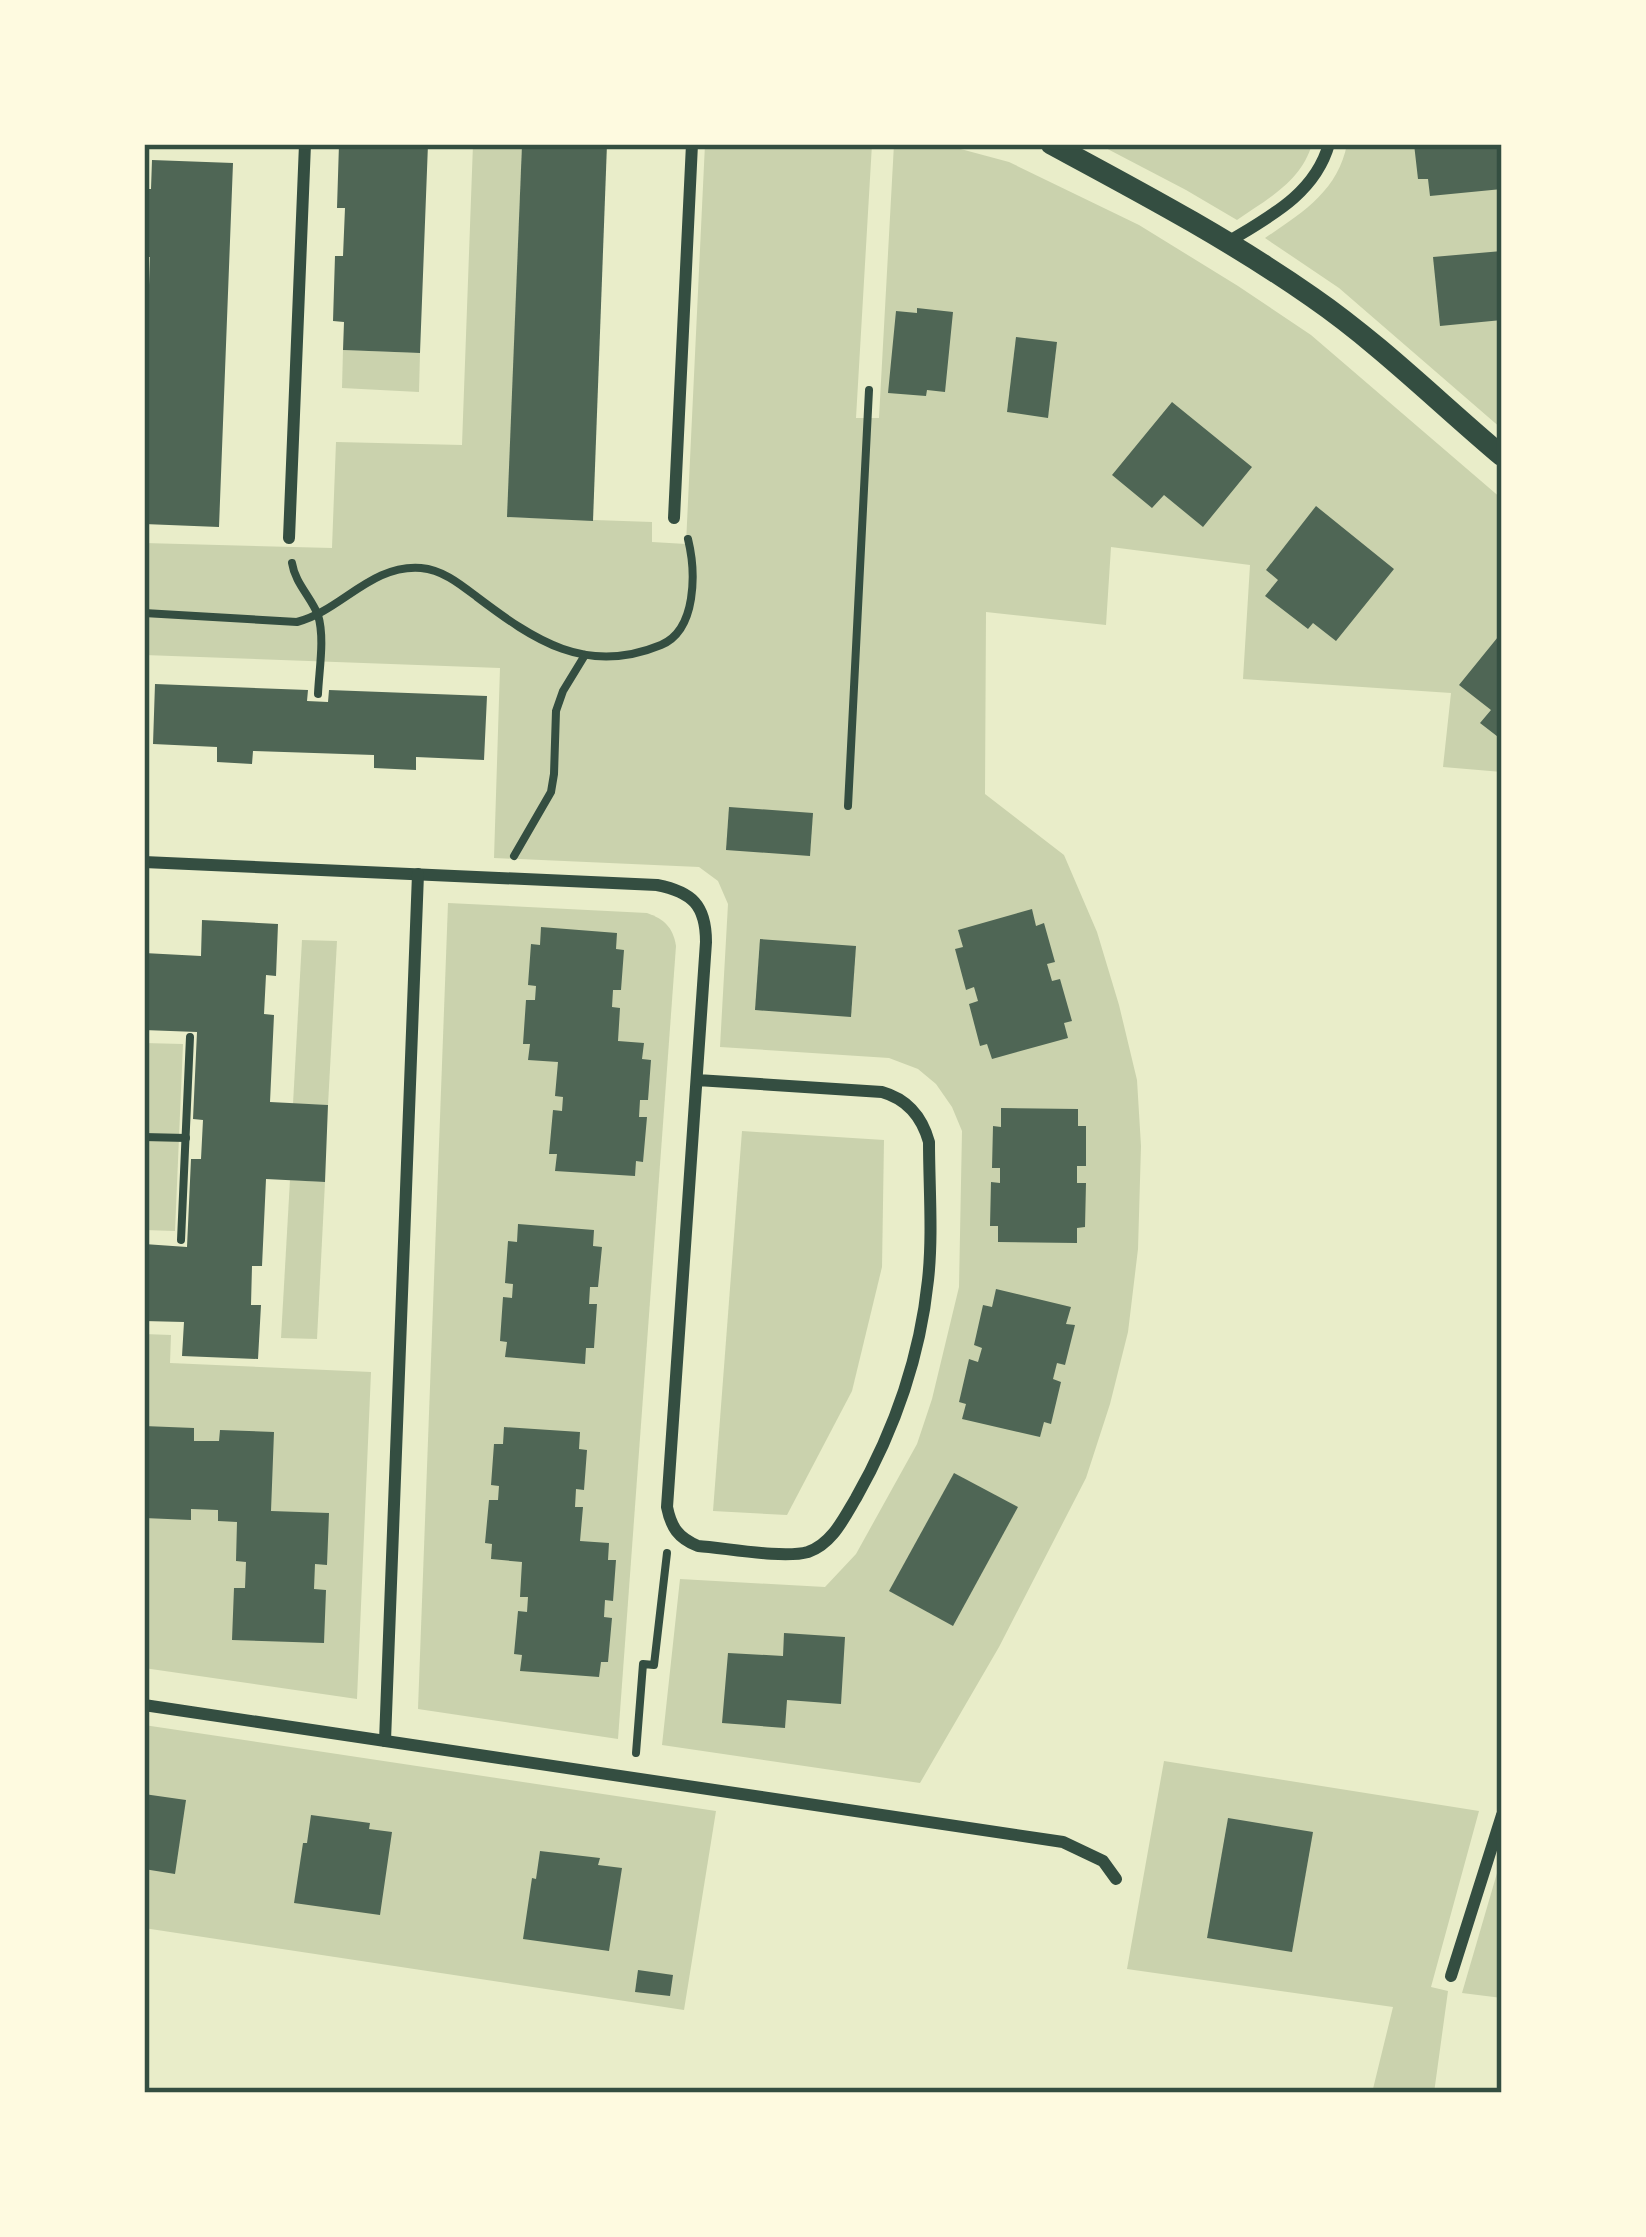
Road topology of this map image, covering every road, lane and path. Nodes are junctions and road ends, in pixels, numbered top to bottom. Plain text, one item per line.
1 (305, 144) edge
2 (692, 144) edge
3 (1051, 144) edge
4 (1328, 144) edge
5 (1228, 242) junction
6 (869, 390) dead end
7 (1502, 457) edge
8 (674, 518) joint
9 (289, 538) joint
10 (144, 613) edge
11 (318, 615) junction
12 (586, 654) junction
13 (318, 694) dead end
14 (848, 806) dead end
15 (144, 862) edge
16 (418, 874) junction
17 (501, 878) junction
18 (190, 1037) dead end
19 (697, 1080) junction
20 (144, 1137) edge
21 (186, 1138) junction
22 (181, 1240) dead end
23 (670, 1522) junction
24 (144, 1705) edge
25 (385, 1741) junction
26 (634, 1778) junction
27 (1502, 1815) edge
28 (1116, 1879) dead end
29 (1451, 1976) dead end

1 - 9 street
2 - 8 street
3 - 5 street
4 - 5 street
5 - 7 street
6 - 14 path
8 - 12 path
9 - 11 path
10 - 11 path
11 - 12 path
11 - 13 path
12 - 17 path
15 - 16 street
16 - 17 street
16 - 25 street
17 - 19 street
18 - 21 path
19 - 23 street
19 - 23 street
20 - 21 path
21 - 22 path
23 - 26 path
24 - 25 street
25 - 26 street
26 - 28 street
27 - 29 street

